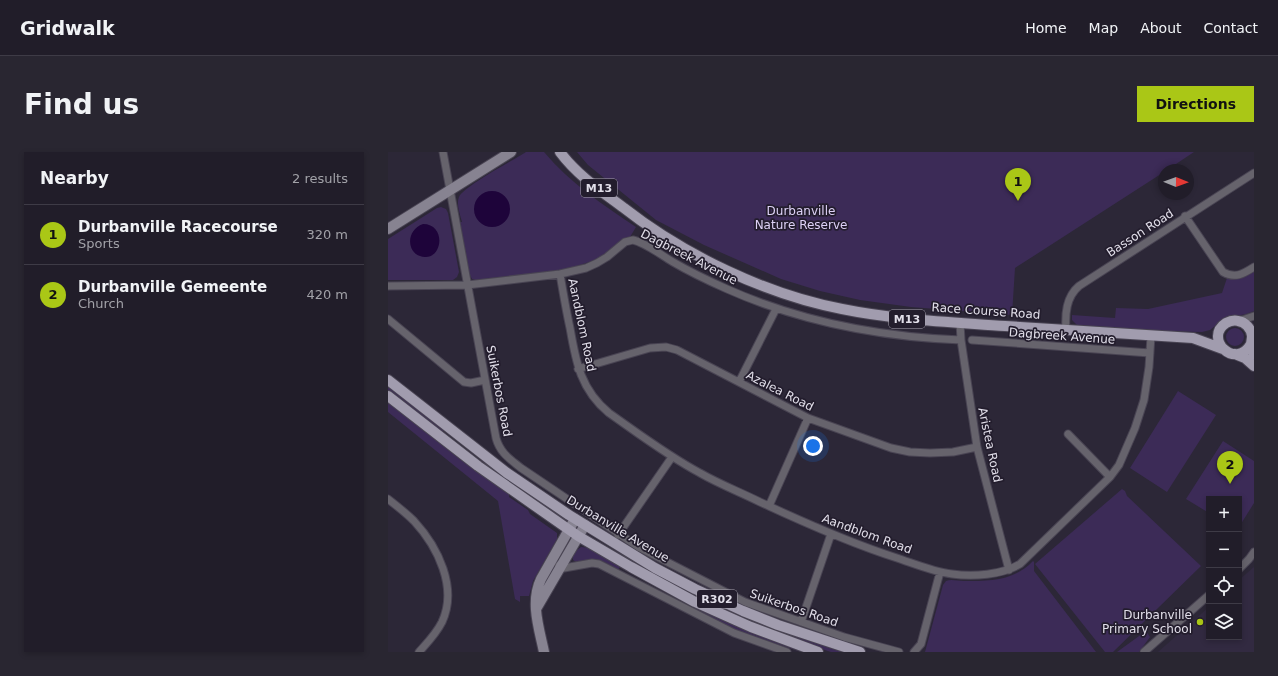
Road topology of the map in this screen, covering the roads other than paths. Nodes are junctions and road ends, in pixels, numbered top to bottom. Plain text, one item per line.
1 (443, 152) edge
2 (511, 152) edge
3 (560, 152) edge
4 (1254, 173) edge
5 (450, 189) junction
6 (1186, 216) junction
7 (388, 229) edge
8 (1254, 267) edge
9 (560, 274) junction
10 (467, 285) junction
11 (388, 286) edge
12 (776, 309) junction
13 (1254, 316) edge
14 (388, 320) edge
15 (1239, 321) junction
16 (960, 323) junction
17 (1066, 330) junction
18 (1219, 332) junction
19 (1252, 335) edge
20 (1151, 336) junction
21 (1193, 338) junction
22 (961, 340) junction
23 (972, 340) dead end
24 (1223, 349) junction
25 (1150, 353) junction
26 (1235, 354) junction
27 (1254, 354) edge
28 (1254, 366) edge
29 (578, 369) junction
30 (388, 380) edge
31 (485, 380) junction
32 (739, 382) junction
33 (388, 396) edge
34 (808, 418) junction
35 (1068, 434) dead end
36 (977, 447) junction
37 (672, 456) junction
38 (1110, 477) junction
39 (388, 499) edge
40 (769, 506) junction
41 (575, 519) junction
42 (585, 524) junction
43 (569, 530) junction
44 (831, 534) junction
45 (618, 535) junction
46 (578, 536) junction
47 (1254, 552) edge
48 (551, 561) junction
49 (560, 566) junction
50 (1240, 568) edge
51 (1009, 570) junction
52 (940, 572) junction
53 (1206, 598) edge
54 (536, 609) junction
55 (801, 622) junction
56 (419, 652) edge
57 (544, 652) edge
58 (787, 652) edge
59 (818, 652) edge
60 (860, 652) edge
61 (899, 652) edge
62 (914, 652) edge
63 (1144, 652) edge

1 - 5 street, Suikerbos Road
2 - 5 street
3 - 16 main road, Race Course Road / M13
4 - 6 street, Basson Road
5 - 7 street
5 - 10 street, Suikerbos Road
6 - 8 street
6 - 17 street, Basson Road
9 - 10 street, Dagbreek Avenue
9 - 12 street, Dagbreek Avenue
9 - 29 street, Aandblom Road
10 - 11 street, Dagbreek Avenue
10 - 31 street, Suikerbos Road
12 - 22 street, Dagbreek Avenue
12 - 32 street
13 - 15 street
14 - 31 street
15 - 18 main road, Race Course Road / M13
15 - 19 main road
16 - 17 main road, Race Course Road / M13
16 - 22 street, Aristea Road
17 - 20 main road, Race Course Road / M13
18 - 21 main road, Race Course Road / M13
18 - 24 main road
19 - 26 main road
19 - 27 main road
20 - 21 main road, Race Course Road / M13
20 - 25 street, Aandblom Road
21 - 24 main road, Race Course Road / M13
22 - 36 street, Aristea Road
23 - 25 street, Dagbreek Avenue
24 - 26 main road, Race Course Road / M13
25 - 38 street, Aandblom Road
26 - 28 main road, M13
29 - 32 street, Azalea Road
29 - 37 street, Aandblom Road
30 - 41 main road, Durbanville Avenue / R302
31 - 45 street, Suikerbos Road
32 - 34 street, Azalea Road
33 - 43 main road, Durbanville Avenue / R302
34 - 36 street, Azalea Road
34 - 40 street
35 - 38 street
36 - 51 street, Aristea Road
37 - 40 street, Aandblom Road
37 - 45 street
38 - 51 street, Aandblom Road
39 - 56 street
40 - 44 street, Aandblom Road
41 - 42 main road, Durbanville Avenue / R302
41 - 43 street
42 - 46 street
42 - 60 main road, Durbanville Avenue / R302
43 - 46 main road, Durbanville Avenue / R302
43 - 48 street
44 - 52 street, Aandblom Road
44 - 55 street
45 - 55 street, Suikerbos Road
46 - 49 street
46 - 59 main road, Durbanville Avenue / R302
47 - 50 street
48 - 49 street
48 - 54 street
49 - 54 street
49 - 58 street
51 - 52 street, Aandblom Road
52 - 62 street
53 - 63 street
54 - 57 street
55 - 61 street, Suikerbos Road

